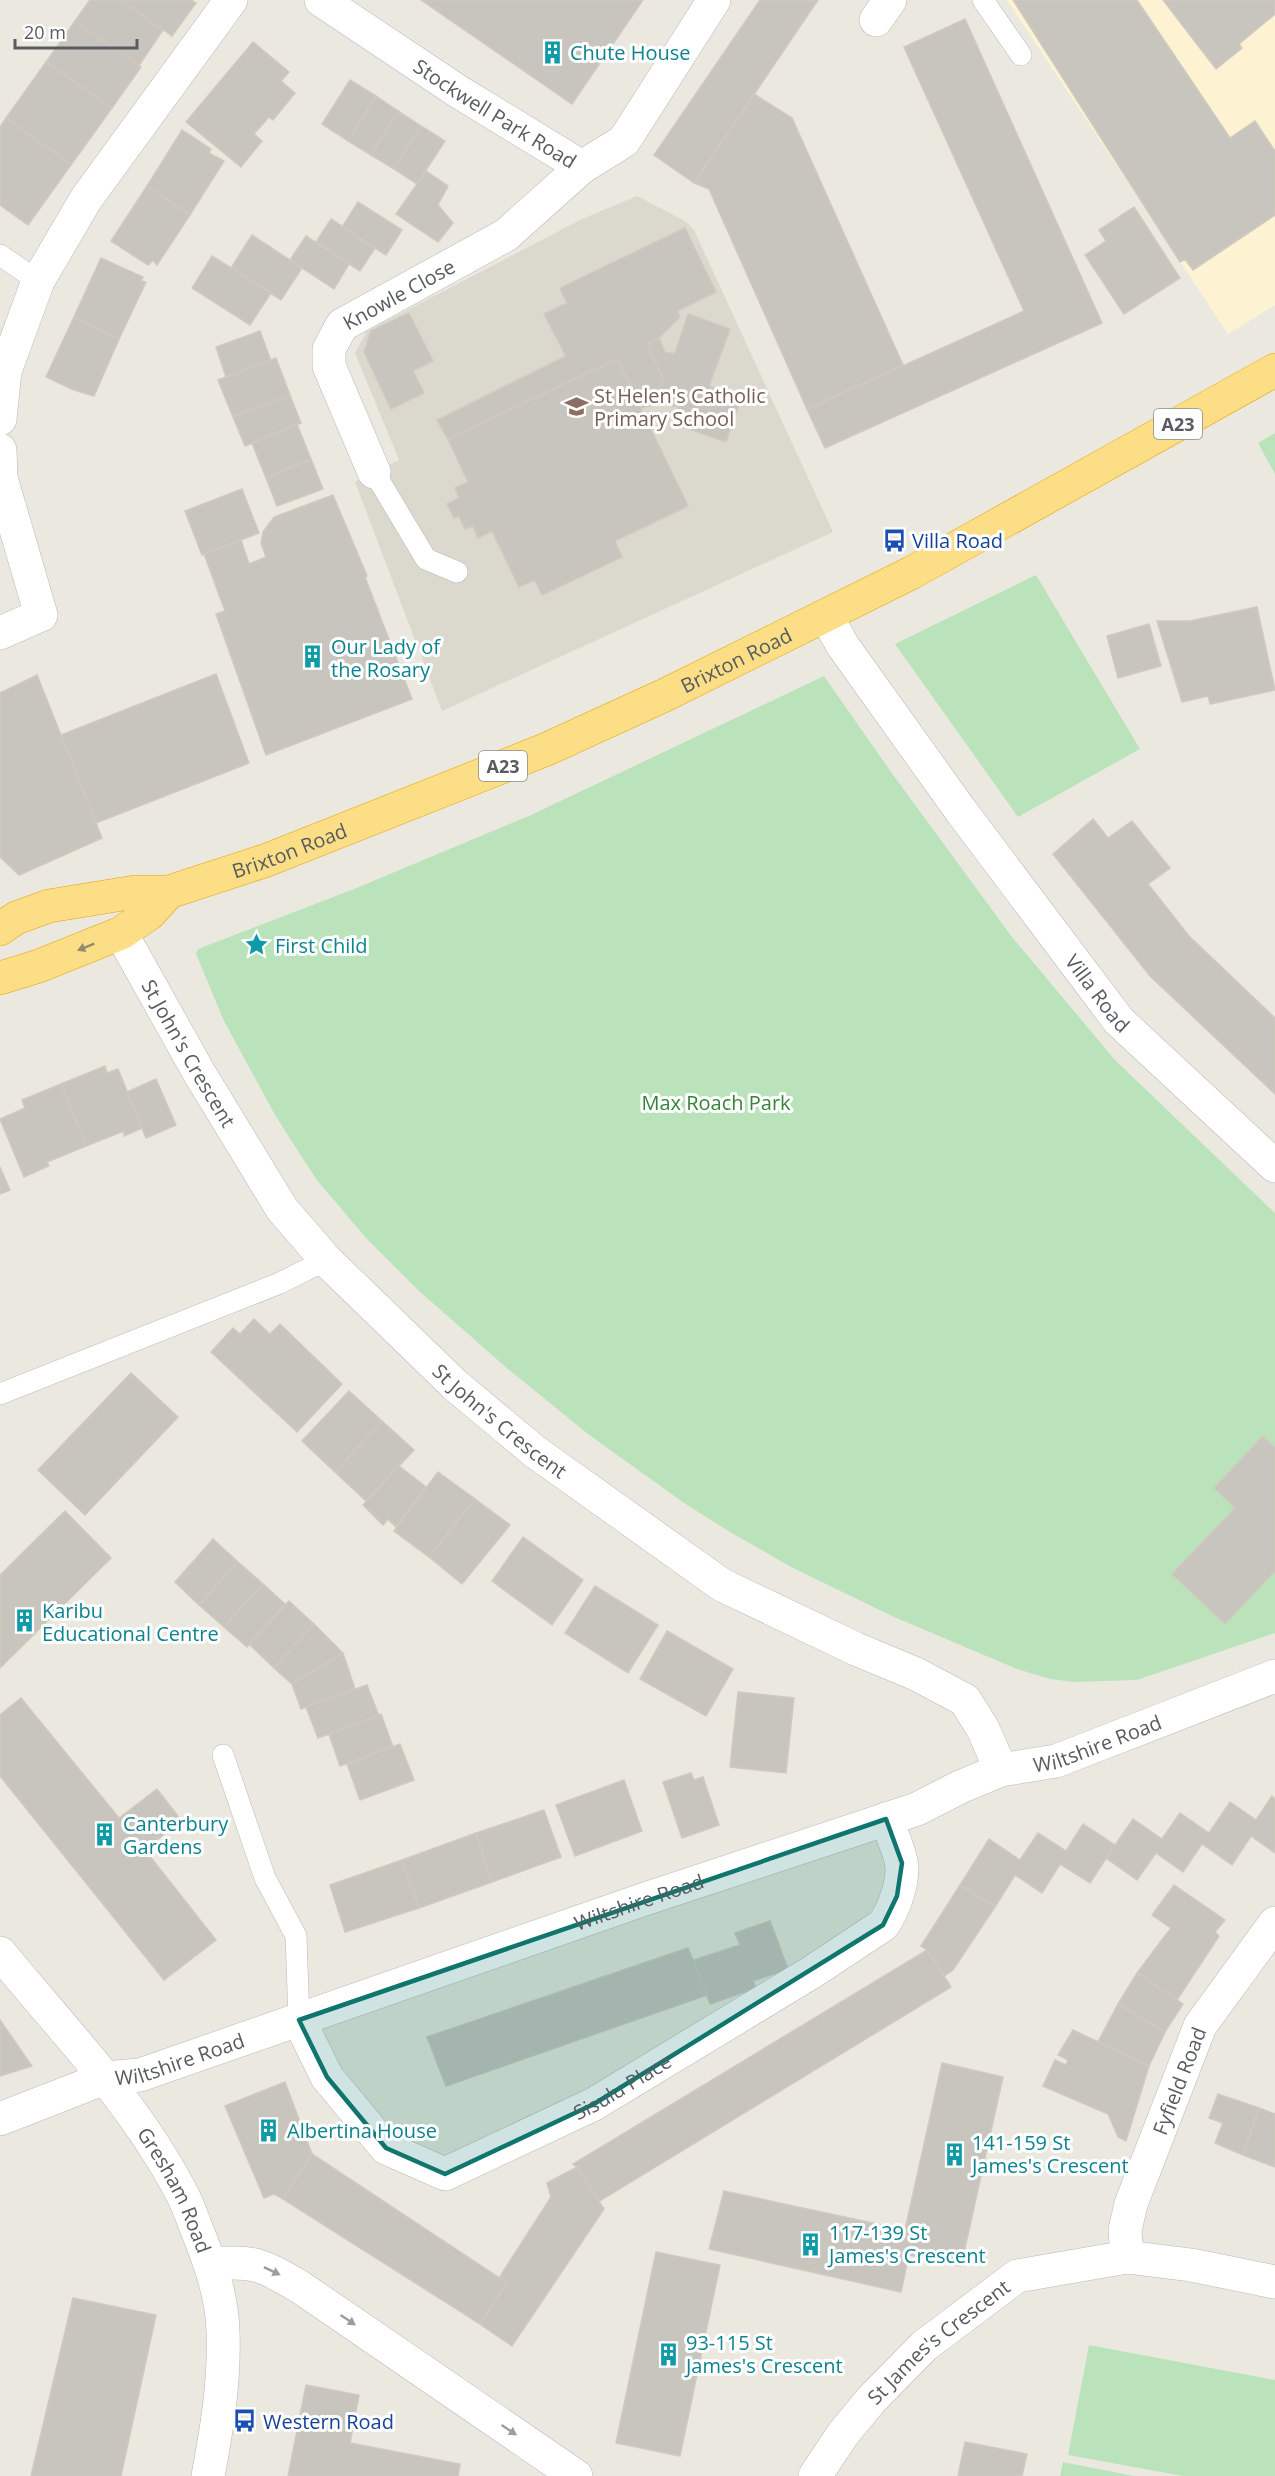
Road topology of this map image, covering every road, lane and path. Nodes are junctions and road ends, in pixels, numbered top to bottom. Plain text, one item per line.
1 (231, 0) edge
2 (321, 0) edge
3 (714, 0) edge
4 (983, 0) edge
5 (1022, 55) dead end
6 (582, 166) junction
7 (0, 255) edge
8 (38, 281) junction
9 (1275, 370) edge
10 (0, 412) edge
11 (0, 450) edge
12 (375, 472) joint
13 (457, 572) dead end
14 (826, 616) junction
15 (0, 633) edge
16 (169, 892) junction
17 (0, 929) edge
18 (121, 933) junction
19 (0, 978) edge
20 (1275, 1166) edge
21 (326, 1260) junction
22 (0, 1394) edge
23 (1275, 1676) edge
24 (223, 1755) dead end
25 (1001, 1770) junction
26 (886, 1819) junction
27 (1275, 1923) edge
28 (0, 1953) edge
29 (299, 2020) junction
30 (105, 2078) junction
31 (0, 2119) edge
32 (1127, 2257) junction
33 (211, 2264) junction
34 (1275, 2282) edge
35 (208, 2476) edge
36 (576, 2476) edge
37 (815, 2476) edge

1 - 8 street
2 - 6 street, Stockwell Park Road
3 - 6 street, Stockwell Park Road
4 - 5 lane
6 - 12 street, Knowle Close
7 - 8 lane
8 - 10 street
9 - 14 highway, Brixton Road / A23
11 - 15 street
12 - 13 lane
14 - 16 highway, Brixton Road / A23
14 - 20 street, Villa Road
16 - 17 highway, Brixton Road / A23
16 - 18 highway, Brixton Road / A23
18 -> 19 highway, Brixton Road / A23
18 - 21 street, St John's Crescent
21 - 22 lane
21 - 25 street, St John's Crescent
23 - 25 street, Wiltshire Road
24 - 29 lane
25 - 26 street, Wiltshire Road
26 - 29 street, Wiltshire Road
26 - 29 street, Sisulu Place
27 - 32 street, Fyfield Road
28 - 30 street, Gresham Road
29 - 30 street, Wiltshire Road
30 - 31 street, Wiltshire Road
30 - 33 street, Gresham Road
32 - 34 street, St James's Crescent
32 - 37 street, St James's Crescent
33 - 35 street, Gresham Road
33 -> 36 street

